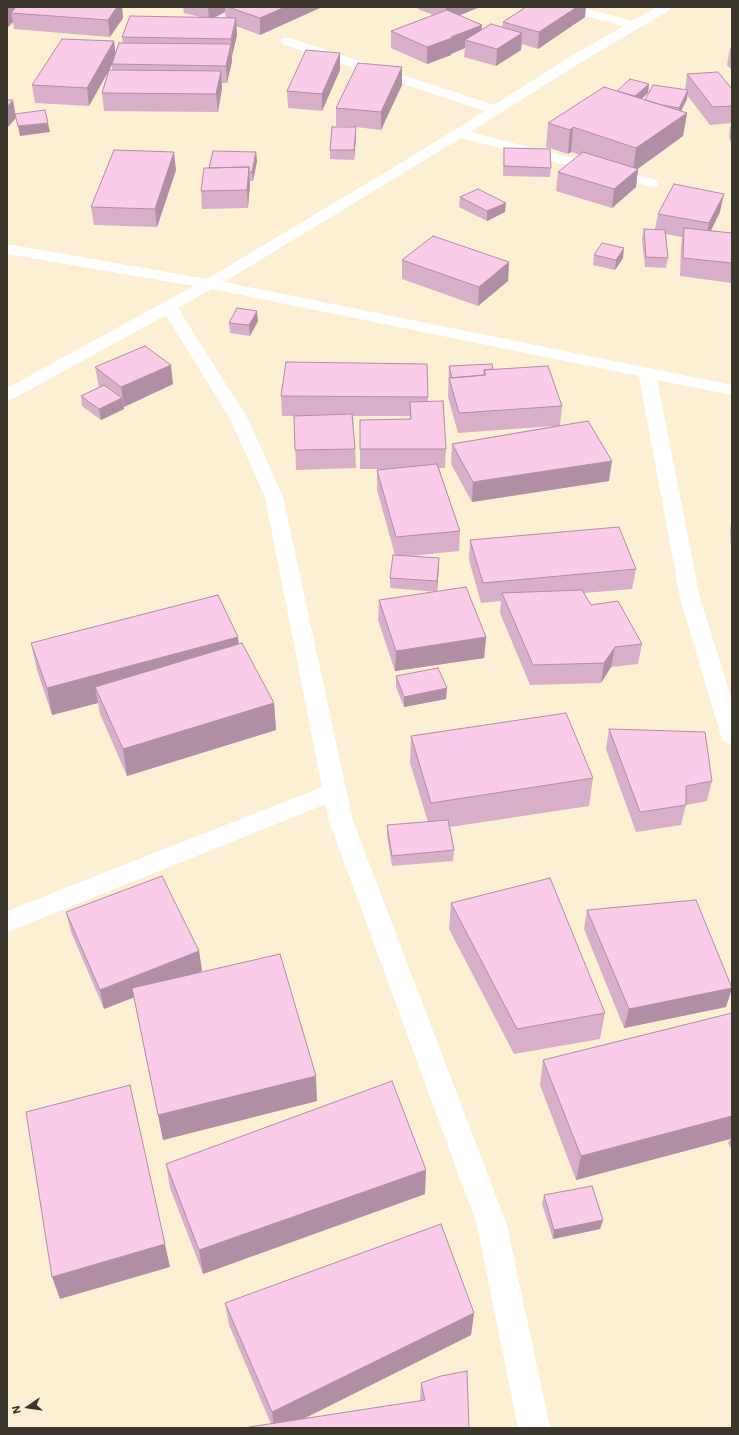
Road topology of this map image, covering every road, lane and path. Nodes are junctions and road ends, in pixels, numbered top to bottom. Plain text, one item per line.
1 (566, 7) edge
2 (641, 7) edge
3 (662, 9) edge
4 (635, 25) junction
5 (286, 41) dead end
6 (496, 110) junction
7 (459, 133) junction
8 (652, 183) dead end
9 (7, 249) edge
10 (210, 284) junction
11 (169, 307) junction
12 (647, 373) junction
13 (732, 390) edge
14 (7, 395) edge
15 (732, 736) edge
16 (335, 791) junction
17 (7, 922) edge
18 (534, 1428) edge

1 - 4 street
2 - 3 street
3 - 4 street
4 - 6 street
5 - 6 street
6 - 7 street
7 - 8 street
7 - 10 street
9 - 10 street
10 - 11 street
10 - 12 street
11 - 14 street
11 - 16 street
12 - 13 street
12 - 15 street
16 - 17 street
16 - 18 street

